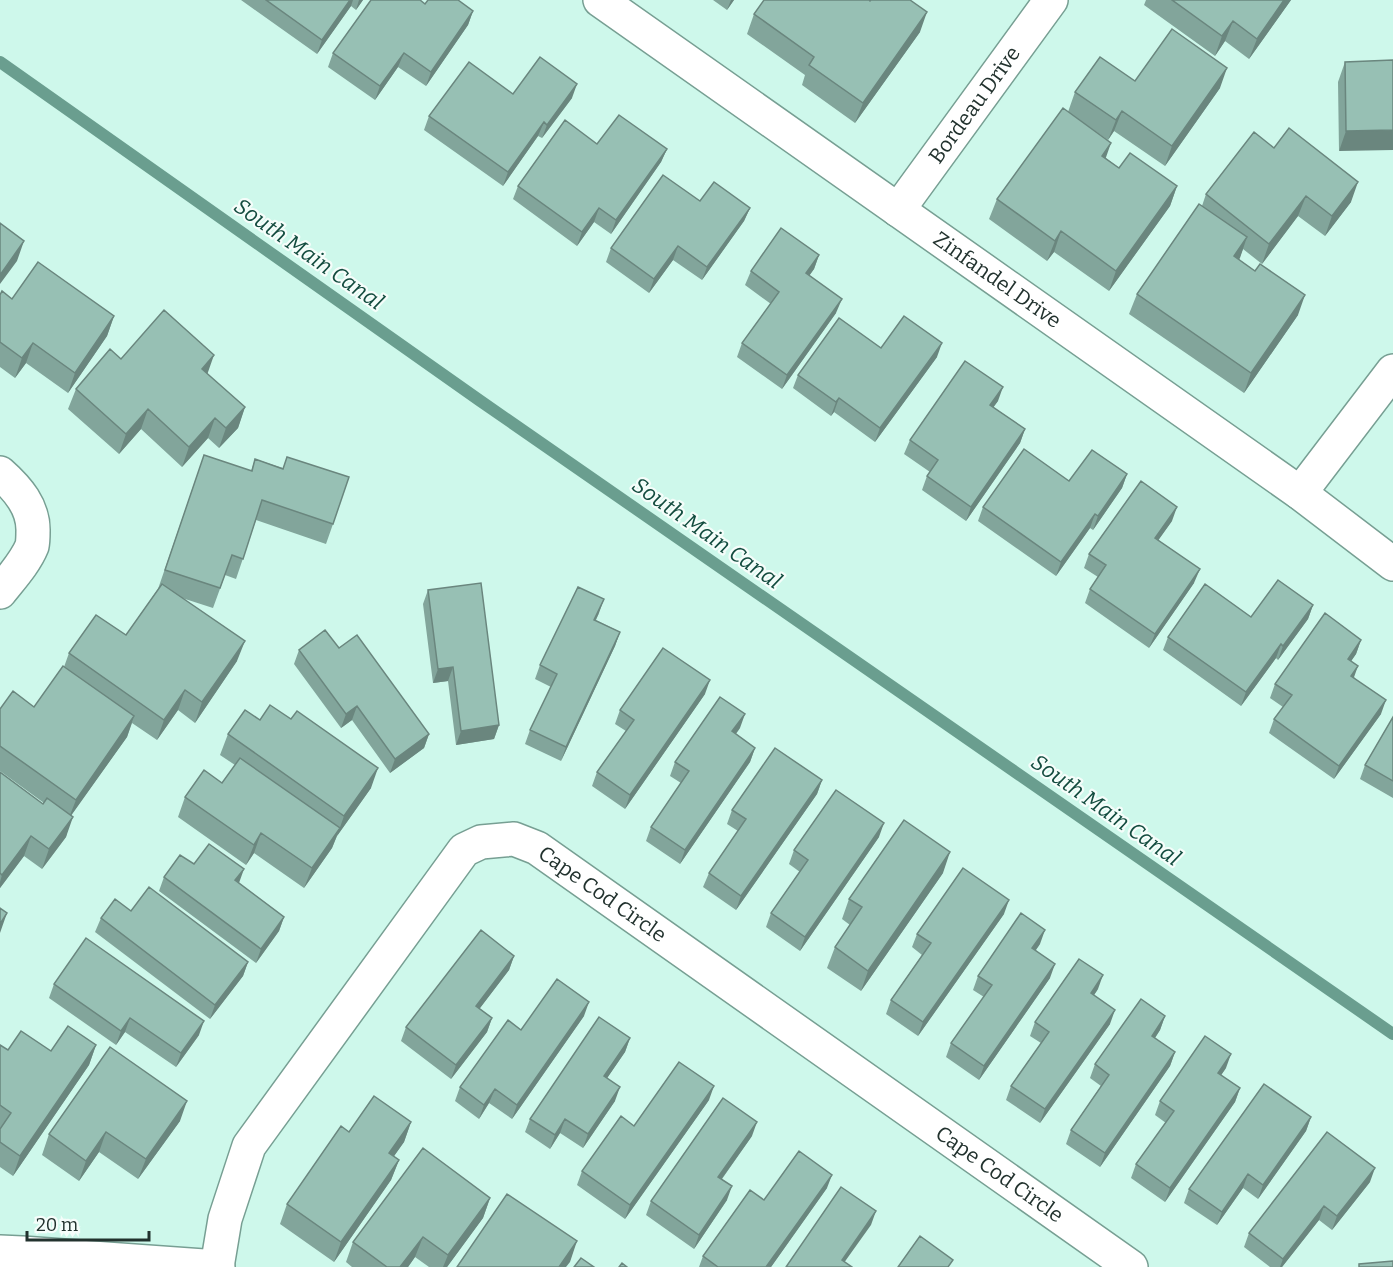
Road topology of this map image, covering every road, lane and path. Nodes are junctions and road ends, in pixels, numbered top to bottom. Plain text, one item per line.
1 (600, 0) edge
2 (1052, 0) edge
3 (898, 210) junction
4 (1393, 371) edge
5 (0, 473) edge
6 (1299, 493) junction
7 (1393, 564) edge
8 (0, 592) edge
9 (0, 1252) edge
10 (217, 1267) edge
11 (1131, 1267) edge

1 - 3 street, Zinfandel Drive
2 - 3 street, Bordeau Drive
3 - 6 street, Zinfandel Drive
4 - 6 street
5 - 8 street
6 - 7 street, Zinfandel Drive
9 - 10 street
10 - 11 street, Cape Cod Circle

